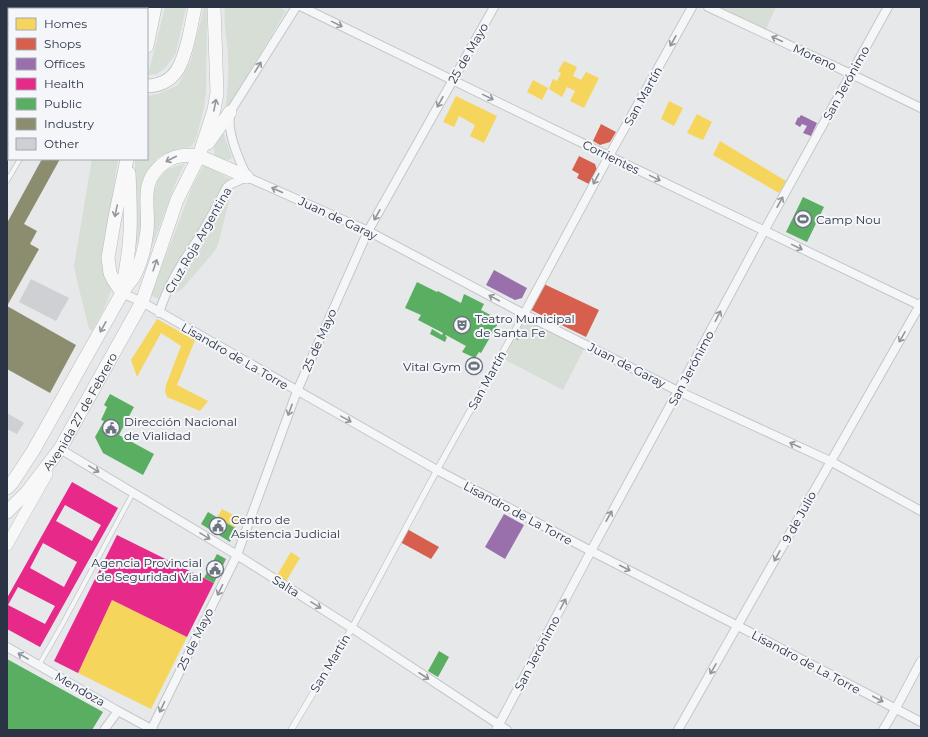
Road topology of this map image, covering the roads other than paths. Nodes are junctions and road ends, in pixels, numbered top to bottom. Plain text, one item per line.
1 (156, 7) edge
2 (195, 7) edge
3 (214, 7) edge
4 (296, 7) edge
5 (302, 7) edge
6 (494, 7) edge
7 (692, 7) edge
8 (708, 7) edge
9 (888, 7) edge
10 (148, 42) edge
11 (851, 74) junction
12 (452, 80) junction
13 (148, 86) edge
14 (921, 108) edge
15 (230, 112) junction
16 (198, 156) junction
17 (609, 156) junction
18 (19, 160) edge
19 (128, 160) edge
20 (128, 160) edge
21 (247, 177) junction
22 (7, 182) edge
23 (368, 231) junction
24 (764, 231) junction
25 (122, 293) junction
26 (142, 302) junction
27 (921, 305) edge
28 (159, 313) junction
29 (524, 314) junction
30 (297, 391) junction
31 (678, 391) junction
32 (60, 449) junction
33 (830, 461) junction
34 (437, 470) junction
35 (12, 481) edge
36 (7, 488) edge
37 (133, 492) junction
38 (921, 511) edge
39 (7, 512) edge
40 (7, 545) edge
41 (591, 551) junction
42 (237, 555) junction
43 (738, 626) junction
44 (352, 628) junction
45 (7, 647) edge
46 (921, 661) edge
47 (39, 666) junction
48 (896, 708) junction
49 (118, 711) junction
50 (921, 722) edge
51 (498, 728) edge
52 (104, 730) edge
53 (152, 730) edge
54 (291, 730) edge
55 (507, 730) edge
56 (678, 730) edge
57 (883, 730) edge

1 - 10 highway
2 - 13 highway
16 -> 3 highway
15 -> 4 street
5 -> 12 street, Corrientes
6 - 12 street, 25 de Mayo
7 -> 17 street, San Martín
11 -> 8 street, Moreno
9 - 11 street, San Jerónimo
11 - 14 street, Moreno
24 -> 11 street, San Jerónimo
12 -> 17 street, Corrientes
12 -> 23 street, 25 de Mayo
15 - 16 highway
15 - 21 street
16 - 21 highway
16 -> 25 highway
26 -> 16 highway, Avenida 27 de Febrero
17 -> 24 street, Corrientes
17 -> 29 street, San Martín
18 - 22 lane
19 - 25 highway
20 -> 25 highway
23 -> 21 street, Juan de Garay
21 - 28 street, Cruz Roja Argentina
29 -> 23 street, Juan de Garay
23 - 30 street, 25 de Mayo
24 -> 27 street, Corrientes
31 -> 24 street, San Jerónimo
25 - 26 street, Lisandro de La Torre
25 -> 35 highway, Avenida 27 de Febrero
26 - 28 street, Lisandro de La Torre
26 - 32 highway, Avenida 27 de Febrero
27 -> 33 street, 9 de Julio
28 - 30 street, Lisandro de La Torre
29 - 31 street, Juan de Garay
29 - 34 street, San Martín
30 -> 34 street, Lisandro de La Torre
30 -> 42 street, 25 de Mayo
33 -> 31 street, Juan de Garay
41 -> 31 street, San Jerónimo
32 -> 37 street, Salta
32 - 39 highway, Avenida 27 de Febrero
32 - 40 main road
33 - 38 street, Juan de Garay
33 -> 43 street, 9 de Julio
34 - 41 street, Lisandro de La Torre
34 - 44 street, San Martín
35 - 36 highway, Avenida 27 de Febrero
37 -> 42 street, Salta
37 - 47 lane
41 -> 43 street, Lisandro de La Torre
51 -> 41 street, San Jerónimo
42 -> 44 street, Salta
42 -> 53 street, 25 de Mayo
43 -> 48 street, Lisandro de La Torre
43 -> 56 street, 9 de Julio
44 -> 51 street, Salta
44 - 54 street, San Martín
47 -> 45 street, Mendoza
46 - 48 street
47 - 49 street, Mendoza
48 - 50 street, Lisandro de La Torre
48 - 57 street
49 - 52 street
49 - 53 street, Mendoza
51 - 55 street, Salta

